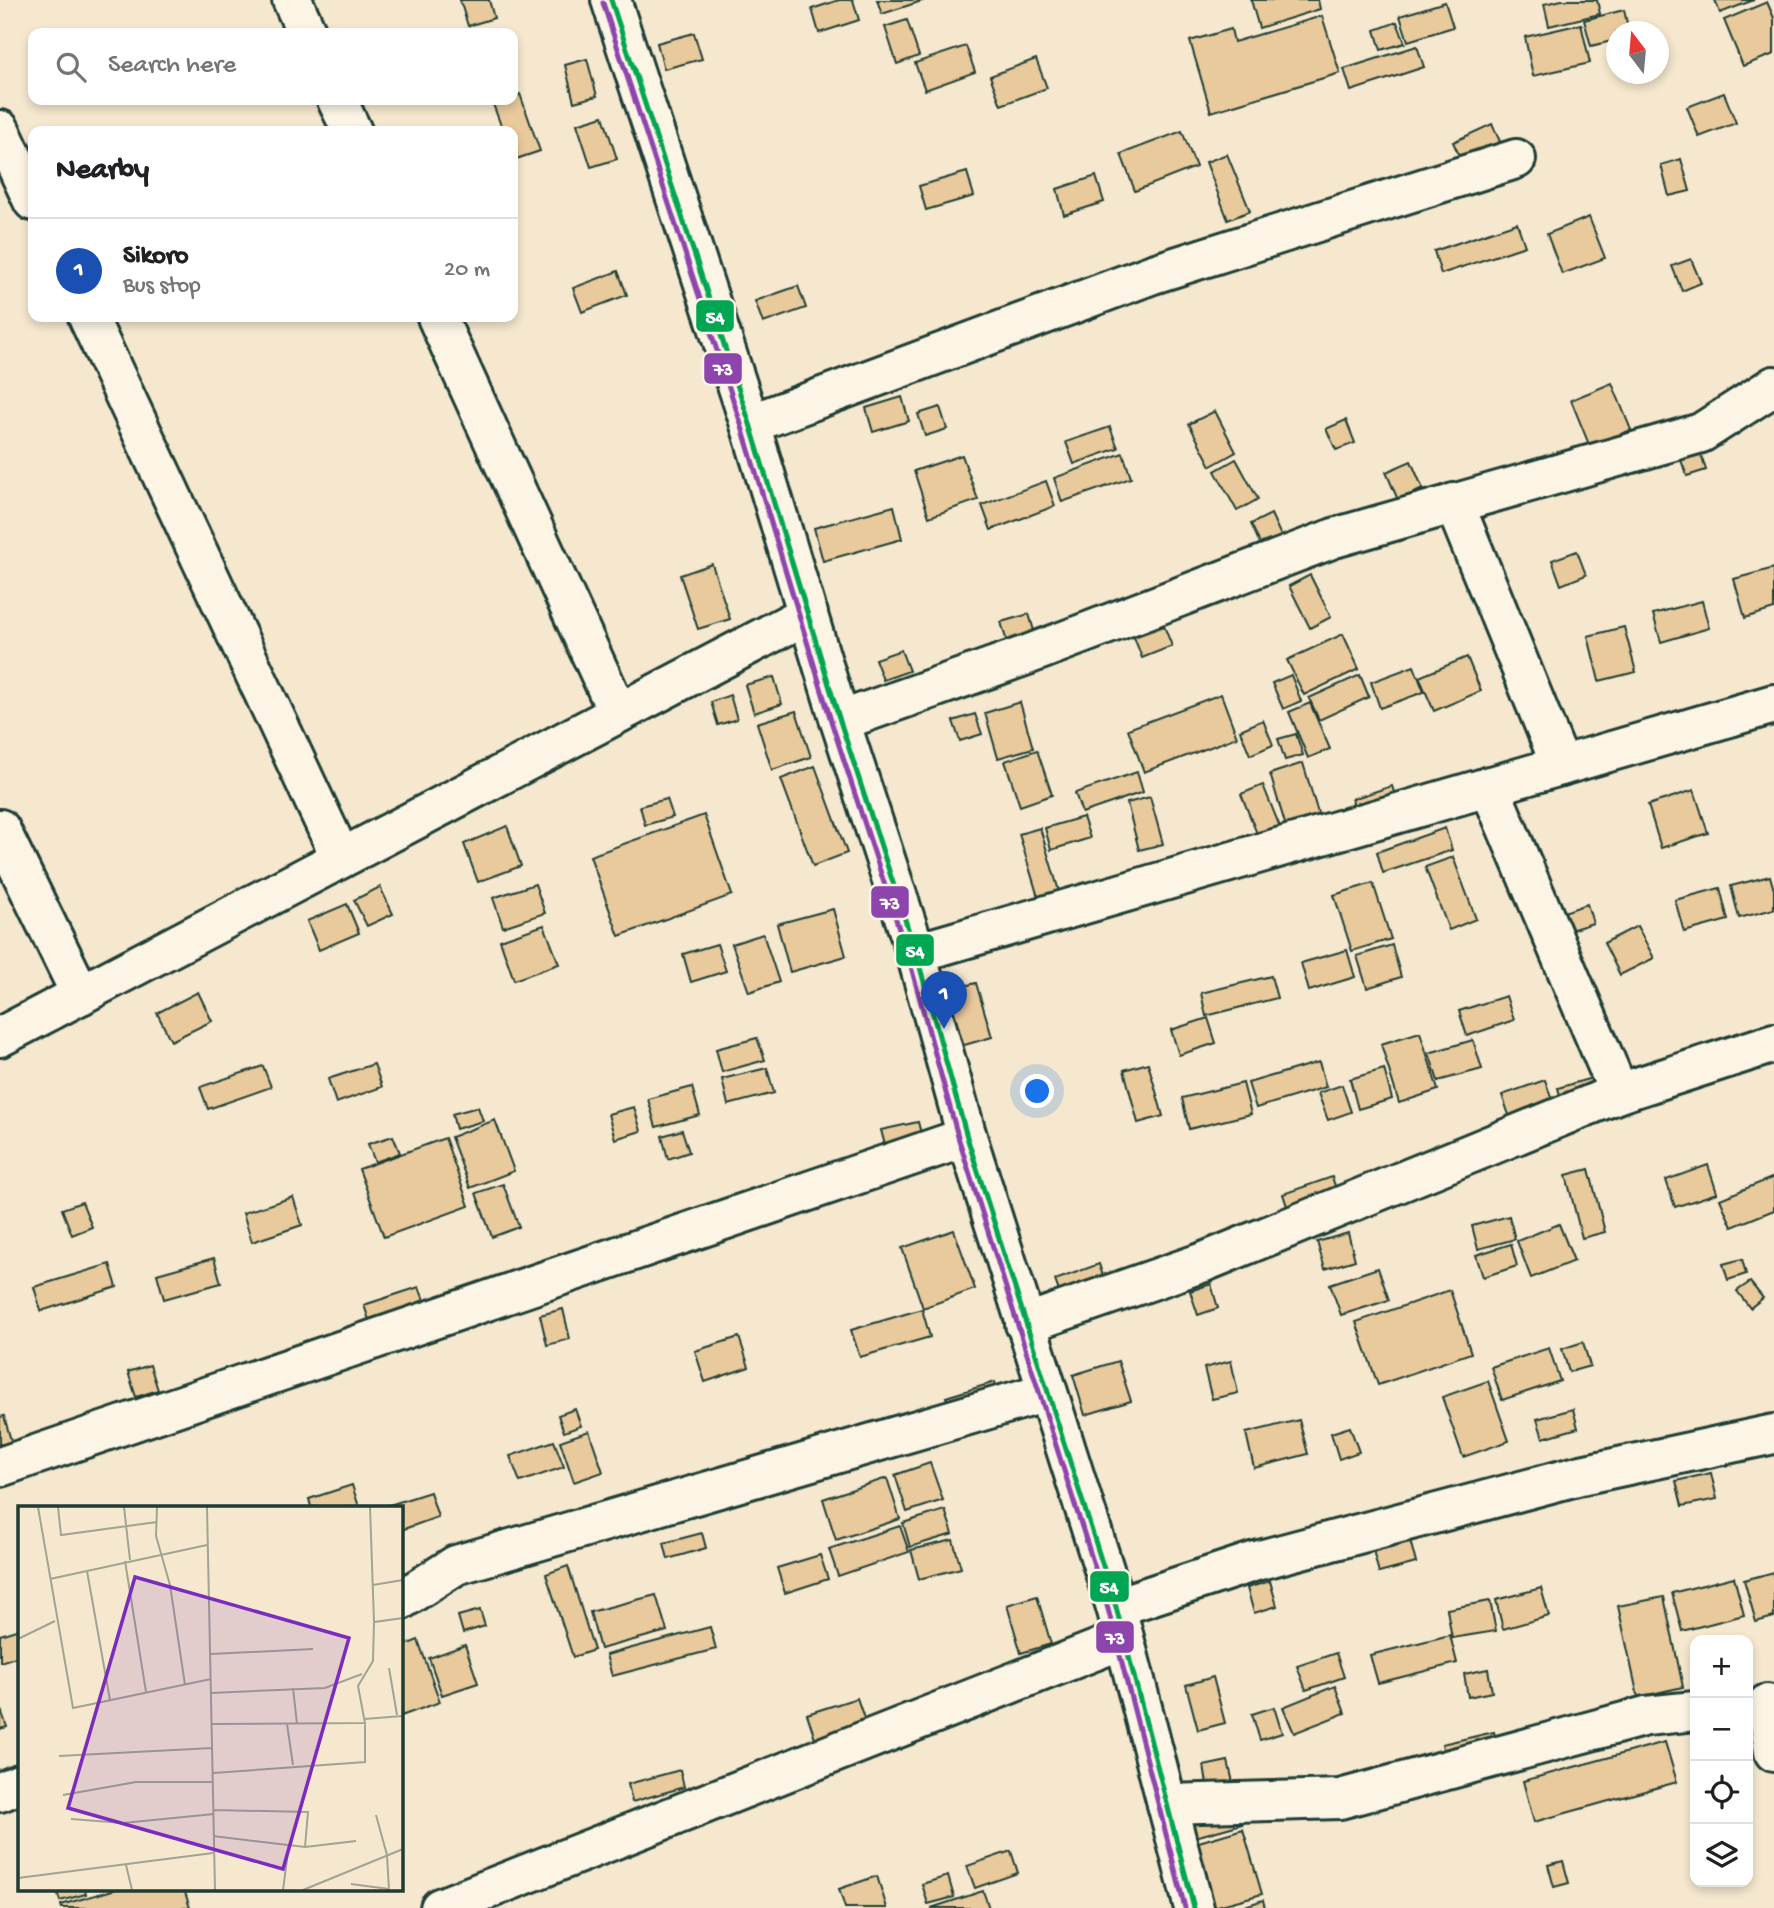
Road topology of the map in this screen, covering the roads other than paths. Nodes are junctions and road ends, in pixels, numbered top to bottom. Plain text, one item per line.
1 (292, 0) edge
2 (611, 0) edge
3 (305, 28) edge
4 (339, 105) edge
5 (350, 126) edge
6 (0, 130) edge
7 (1516, 159) dead end
8 (28, 190) edge
9 (90, 322) edge
10 (439, 322) edge
11 (1774, 386) edge
12 (750, 424) junction
13 (1454, 503) junction
14 (807, 614) junction
15 (1774, 704) edge
16 (618, 713) junction
17 (840, 721) junction
18 (1561, 766) junction
19 (1489, 786) junction
20 (0, 829) edge
21 (341, 858) junction
22 (916, 953) junction
23 (81, 995) junction
24 (0, 1037) edge
25 (1774, 1043) edge
26 (1619, 1093) junction
27 (967, 1137) junction
28 (1025, 1324) junction
29 (1047, 1392) junction
30 (1774, 1434) edge
31 (0, 1467) edge
32 (402, 1599) edge
33 (1120, 1623) junction
34 (1763, 1704) edge
35 (1690, 1712) edge
36 (1774, 1752) edge
37 (18, 1784) edge
38 (0, 1792) edge
39 (1167, 1804) junction
40 (440, 1908) edge
41 (1194, 1908) edge

1 - 3 street
2 - 12 street
4 - 5 street
6 - 8 street
7 - 12 street
9 - 21 street
10 - 16 street
11 - 13 street
12 - 14 street
13 - 17 street
13 - 18 street
14 - 16 street
14 - 17 street
15 - 18 street
16 - 21 street
17 - 22 street
18 - 19 street
19 - 22 street
19 - 26 street
20 - 23 street
21 - 23 street
22 - 27 street
23 - 24 street
25 - 26 street
26 - 28 street
27 - 28 street
27 - 31 street
28 - 29 street
29 - 32 street
29 - 33 street
30 - 33 street
33 - 39 street
33 - 40 street
34 - 36 street
35 - 39 street
37 - 38 street
39 - 41 street

